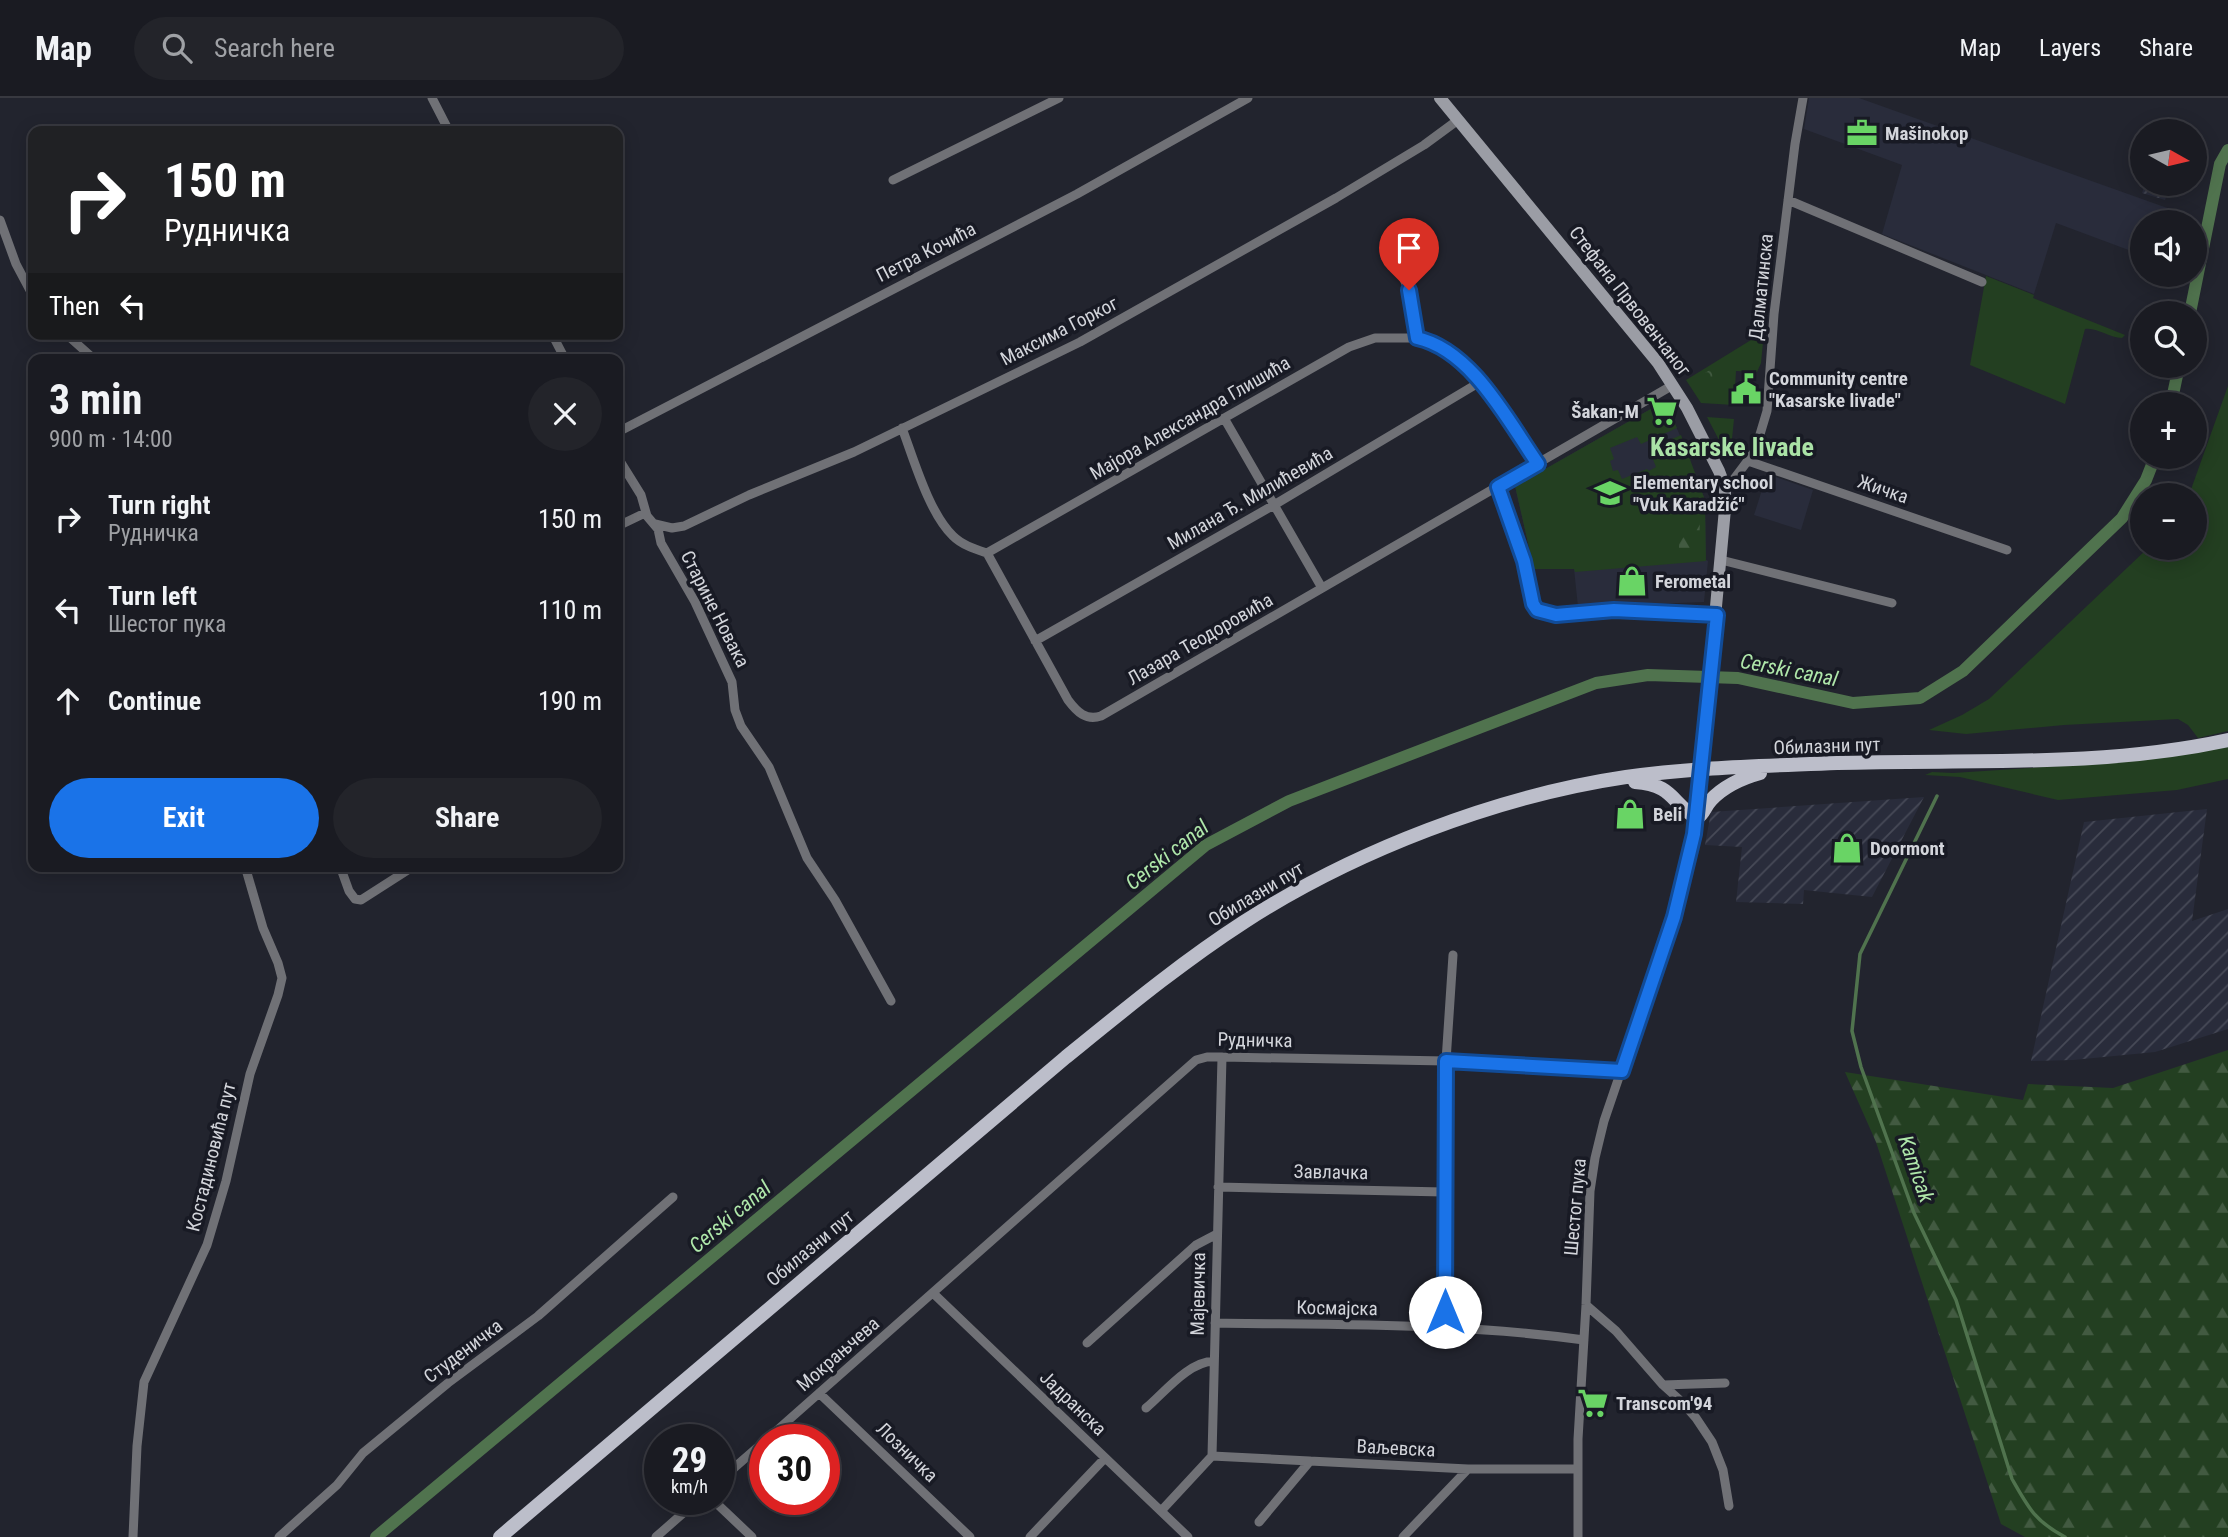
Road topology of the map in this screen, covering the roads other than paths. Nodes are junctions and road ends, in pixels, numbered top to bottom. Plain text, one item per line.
1 (432, 98) edge
2 (1059, 98) edge
3 (1248, 98) edge
4 (1440, 98) edge
5 (1802, 98) edge
6 (1458, 120) junction
7 (446, 126) edge
8 (893, 180) dead end
9 (1788, 200) junction
10 (0, 220) edge
11 (1393, 256) dead end
12 (1982, 282) dead end
13 (28, 287) edge
14 (1417, 338) junction
15 (73, 340) edge
16 (88, 354) edge
17 (1480, 382) junction
18 (1673, 385) junction
19 (1224, 418) junction
20 (902, 428) junction
21 (623, 429) edge
22 (1748, 461) junction
23 (1538, 464) junction
24 (623, 466) edge
25 (1498, 487) junction
26 (1725, 491) junction
27 (1274, 505) junction
28 (645, 513) junction
29 (623, 524) edge
30 (655, 524) junction
31 (2007, 550) dead end
32 (987, 553) junction
33 (1721, 560) junction
34 (1322, 588) junction
35 (1892, 603) dead end
36 (1717, 615) junction
37 (1035, 641) junction
38 (2228, 740) edge
39 (1769, 767) junction
40 (1701, 769) junction
41 (1621, 778) junction
42 (1697, 818) junction
43 (247, 872) edge
44 (343, 872) edge
45 (405, 872) edge
46 (1453, 955) dead end
47 (891, 1001) dead end
48 (1222, 1057) junction
49 (1446, 1061) junction
50 (1622, 1071) junction
51 (1218, 1187) junction
52 (1444, 1192) junction
53 (673, 1197) dead end
54 (1217, 1234) junction
55 (934, 1294) junction
56 (1586, 1305) junction
57 (1215, 1323) junction
58 (1445, 1328) junction
59 (1584, 1340) junction
60 (1087, 1343) dead end
61 (1214, 1361) junction
62 (1725, 1383) dead end
63 (1663, 1385) junction
64 (819, 1393) junction
65 (1146, 1408) dead end
66 (784, 1424) edge
67 (749, 1455) edge
68 (1212, 1457) junction
69 (1105, 1458) junction
70 (1310, 1461) junction
71 (735, 1467) edge
72 (1468, 1469) junction
73 (1578, 1469) junction
74 (1729, 1506) dead end
75 (1161, 1511) junction
76 (681, 1515) edge
77 (729, 1515) edge
78 (1259, 1522) dead end
79 (133, 1537) edge
80 (279, 1537) edge
81 (500, 1537) edge
82 (656, 1537) edge
83 (752, 1537) edge
84 (970, 1537) edge
85 (1030, 1537) edge
86 (1188, 1537) edge
87 (1403, 1537) edge
88 (1578, 1537) edge

1 - 7 street
2 - 8 street
3 - 21 street, Петра Кочића
4 - 6 street, Стефана Првовенчаног
5 - 9 street, Далматинска
6 - 18 street, Стефана Првовенчаног
6 - 20 street, Максима Горког
9 - 12 street
9 - 22 street, Далматинска
10 - 13 street
11 - 14 street
14 - 17 street
14 - 19 street, Мајора Александра Глишића
15 - 16 street
17 - 23 street
17 - 27 street, Милана Ђ. Милићевића
18 - 23 street, Лазара Теодоровића
18 - 26 street, Стефана Првовенчаног
19 - 27 street
19 - 32 street, Мајора Александра Глишића
20 - 30 street, Максима Горког
20 - 32 street
22 - 26 street, Далматинска
22 - 31 street, Жичка
23 - 25 street, Лазара Теодоровића
24 - 28 street, Старине Новака
25 - 34 street, Лазара Теодоровића
25 - 36 street
26 - 33 street, Стефана Првовенчаног
27 - 34 street
27 - 37 street, Милана Ђ. Милићевића
28 - 29 street
28 - 30 street, Старине Новака
30 - 47 street, Старине Новака
32 - 37 street, Лазара Теодоровића
33 - 35 street
33 - 36 street, Стефана Првовенчаног
34 - 37 street, Лазара Теодоровића
36 - 40 street, Стефана Првовенчаног
38 - 39 main road, Обилазни пут
39 - 40 main road, Обилазни пут
39 - 42 main road
40 - 41 main road, Обилазни пут
40 - 42 street, Шестог пука
41 - 42 main road
41 - 81 main road, Обилазни пут
42 - 50 street, Шестог пука
43 - 79 street, Костадиновића пут
44 - 45 street
46 - 49 street
48 - 49 street, Рудничка
48 - 51 street, Мајевичка
48 - 55 street, Рудничка
49 - 50 street, Рудничка
49 - 52 street
50 - 56 street, Шестог пука
51 - 52 street, Завлачка
51 - 54 street, Мајевичка
52 - 58 street
53 - 80 street, Студеничка
54 - 57 street, Мајевичка
54 - 60 street
55 - 64 street, Мокрањчева
55 - 69 street, Јадранска
56 - 59 street, Шестог пука
56 - 63 street
57 - 58 street, Космајска
57 - 61 street, Мајевичка
58 - 59 street, Космајска
59 - 73 street, Шестог пука
61 - 65 street
61 - 68 street, Мајевичка
62 - 63 street
63 - 74 street
64 - 66 street, Мокрањчева
64 - 84 street, Лозничка
67 - 71 street, Мокрањчева
68 - 70 street, Ваљевска
68 - 75 street
69 - 75 street, Јадранска
69 - 85 street
70 - 72 street, Ваљевска
70 - 78 street
72 - 73 street, Ваљевска
72 - 87 street
73 - 88 street, Шестог пука
75 - 86 street, Јадранска
76 - 82 street
77 - 83 street

